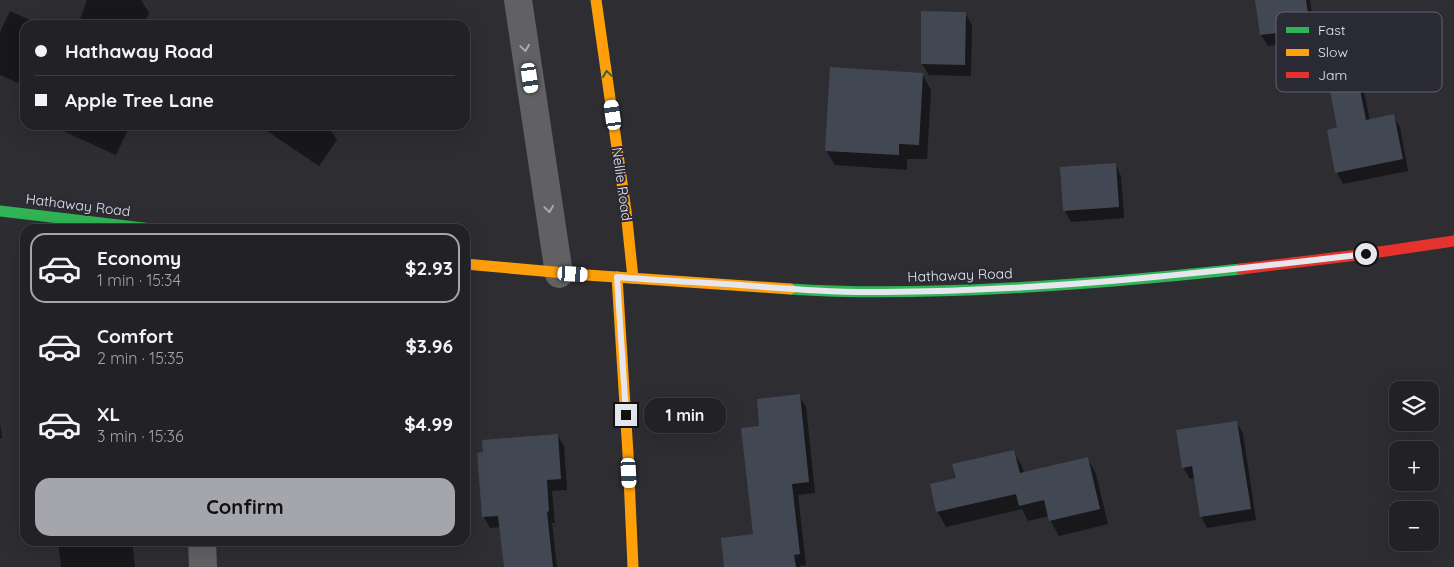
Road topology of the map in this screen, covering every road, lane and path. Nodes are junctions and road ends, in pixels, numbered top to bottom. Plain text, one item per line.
1 (518, 0) edge
2 (596, 0) edge
3 (0, 211) edge
4 (110, 224) edge
5 (1454, 241) edge
6 (470, 265) edge
7 (559, 274) junction
8 (617, 277) junction
9 (633, 278) junction
10 (202, 546) edge
11 (203, 567) edge
12 (633, 567) edge

1 -> 7 street
9 -> 2 main road, Nellie Road
3 - 4 main road, Hathaway Road
5 - 9 main road, Hathaway Road
6 - 7 main road, Hathaway Road
7 - 8 main road, Hathaway Road
8 - 9 main road, Hathaway Road
8 - 12 main road
10 - 11 street

